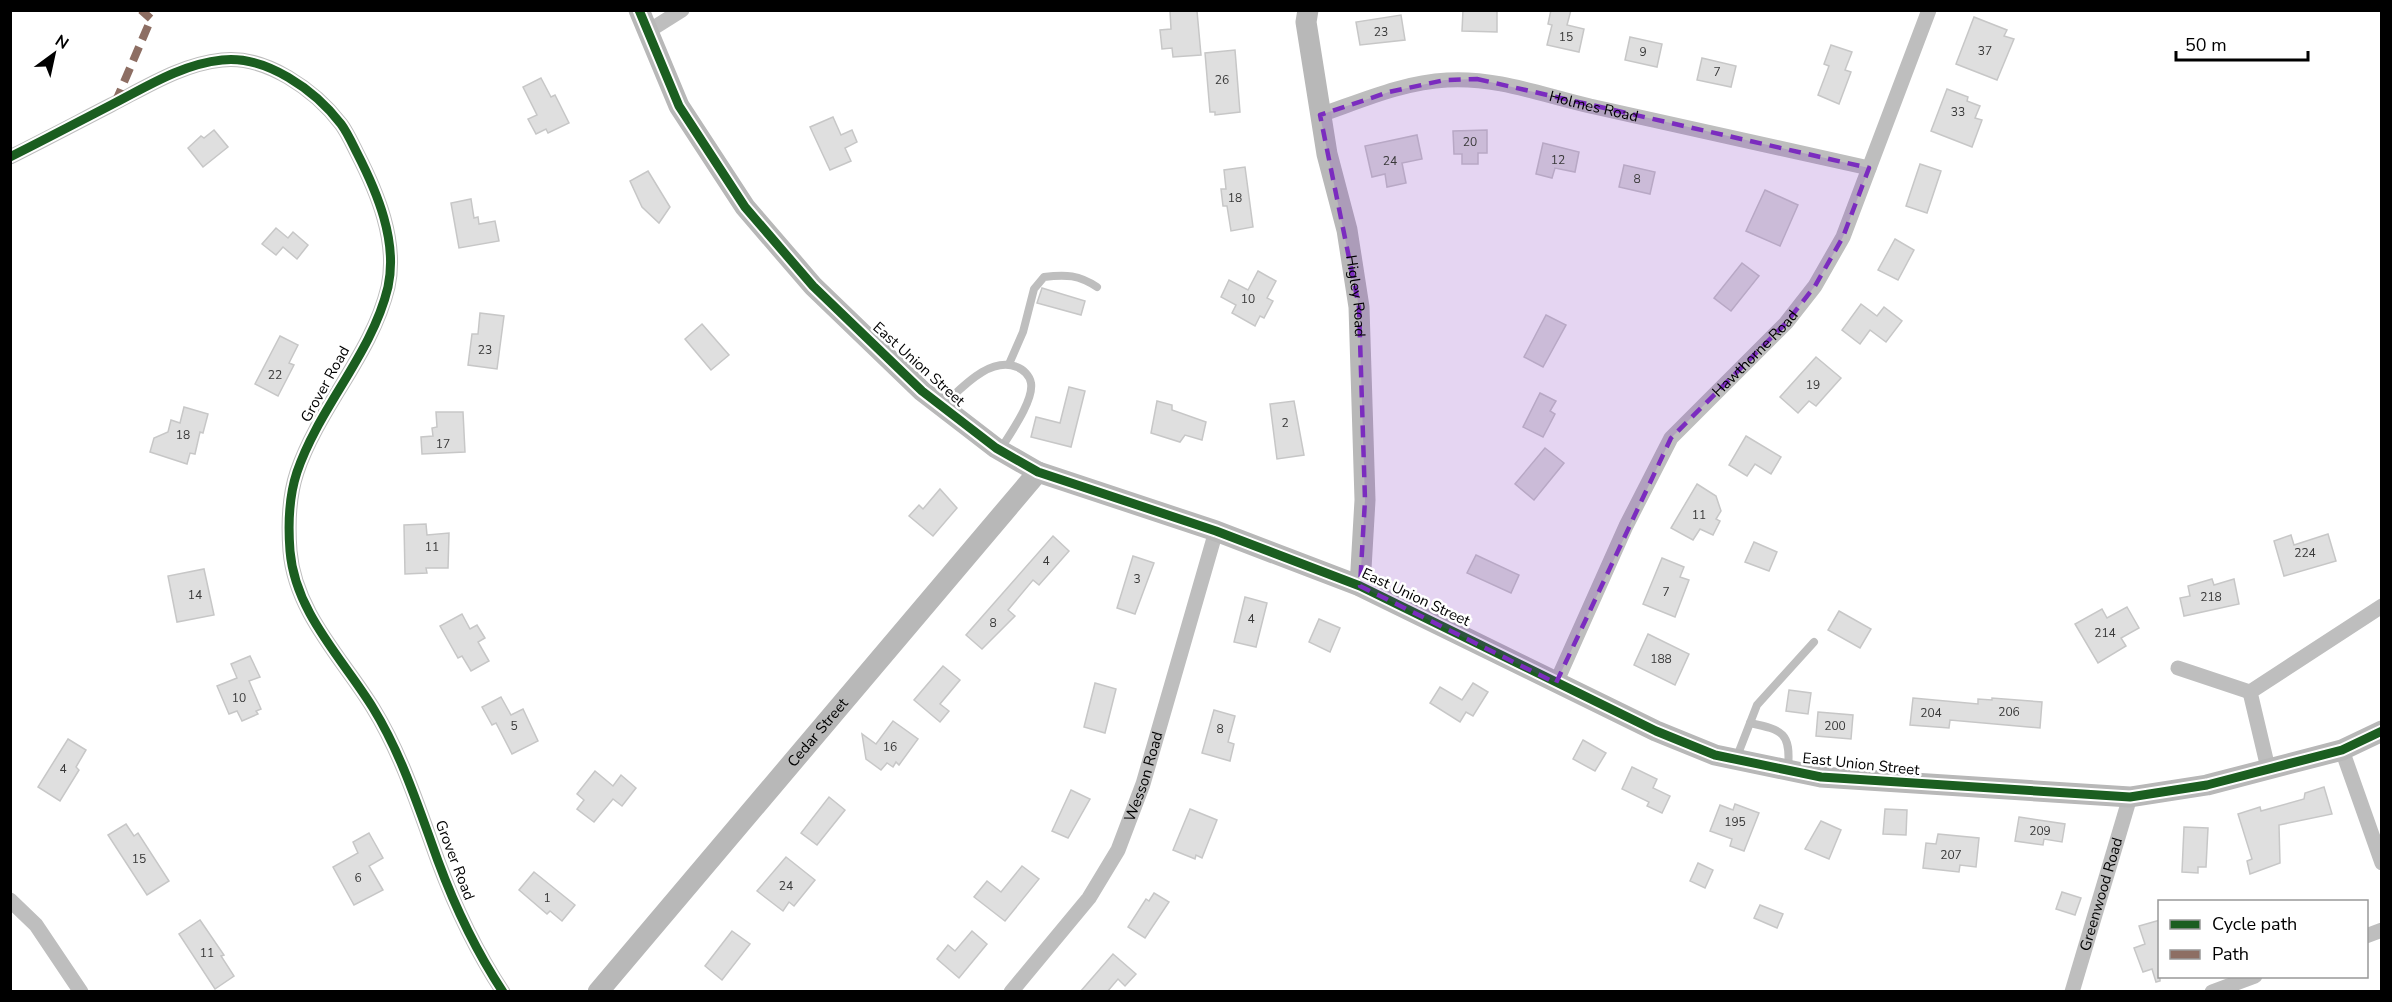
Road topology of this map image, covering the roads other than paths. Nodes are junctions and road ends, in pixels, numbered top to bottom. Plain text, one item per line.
1 (639, 10) edge
2 (682, 10) edge
3 (1308, 10) edge
4 (1929, 10) edge
5 (647, 32) junction
6 (1320, 115) junction
7 (10, 157) edge
8 (1869, 168) junction
9 (1097, 287) dead end
10 (1010, 364) junction
11 (942, 406) junction
12 (1000, 450) junction
13 (1038, 472) junction
14 (1216, 531) junction
15 (1360, 586) junction
16 (2382, 606) edge
17 (1814, 642) dead end
18 (2178, 668) dead end
19 (1556, 683) junction
20 (2250, 692) junction
21 (1750, 723) junction
22 (2382, 730) edge
23 (2342, 750) junction
24 (1735, 761) junction
25 (2268, 768) junction
26 (1788, 771) junction
27 (2130, 797) junction
28 (2382, 863) edge
29 (10, 900) edge
30 (2382, 930) edge
31 (2368, 936) edge
32 (2249, 978) edge
33 (81, 992) edge
34 (503, 992) edge
35 (598, 992) edge
36 (1011, 992) edge
37 (2072, 992) edge
38 (2212, 992) edge

1 - 5 street, East Union Street
2 - 5 street
3 - 6 street, Higley Road
4 - 8 street, Hawthorne Road
5 - 11 street, East Union Street
6 - 8 street, Holmes Road
6 - 15 street, Higley Road
7 - 34 street, Grover Road
8 - 19 street, Hawthorne Road
9 - 10 lane
10 - 11 lane
10 - 12 lane
11 - 12 street, East Union Street
12 - 13 street, East Union Street
13 - 14 street, East Union Street
13 - 35 street, Cedar Street
14 - 15 street, East Union Street
14 - 36 street, Wesson Road
15 - 19 street, East Union Street
16 - 20 street
17 - 21 lane
18 - 20 street
19 - 24 street, East Union Street
20 - 25 street
21 - 24 lane
21 - 26 lane
22 - 23 street, East Union Street
23 - 25 street, East Union Street
23 - 28 street
24 - 26 street, East Union Street
25 - 27 street, East Union Street
26 - 27 street, East Union Street
27 - 37 street, Greenwood Road
29 - 33 street
30 - 31 street
32 - 38 street

